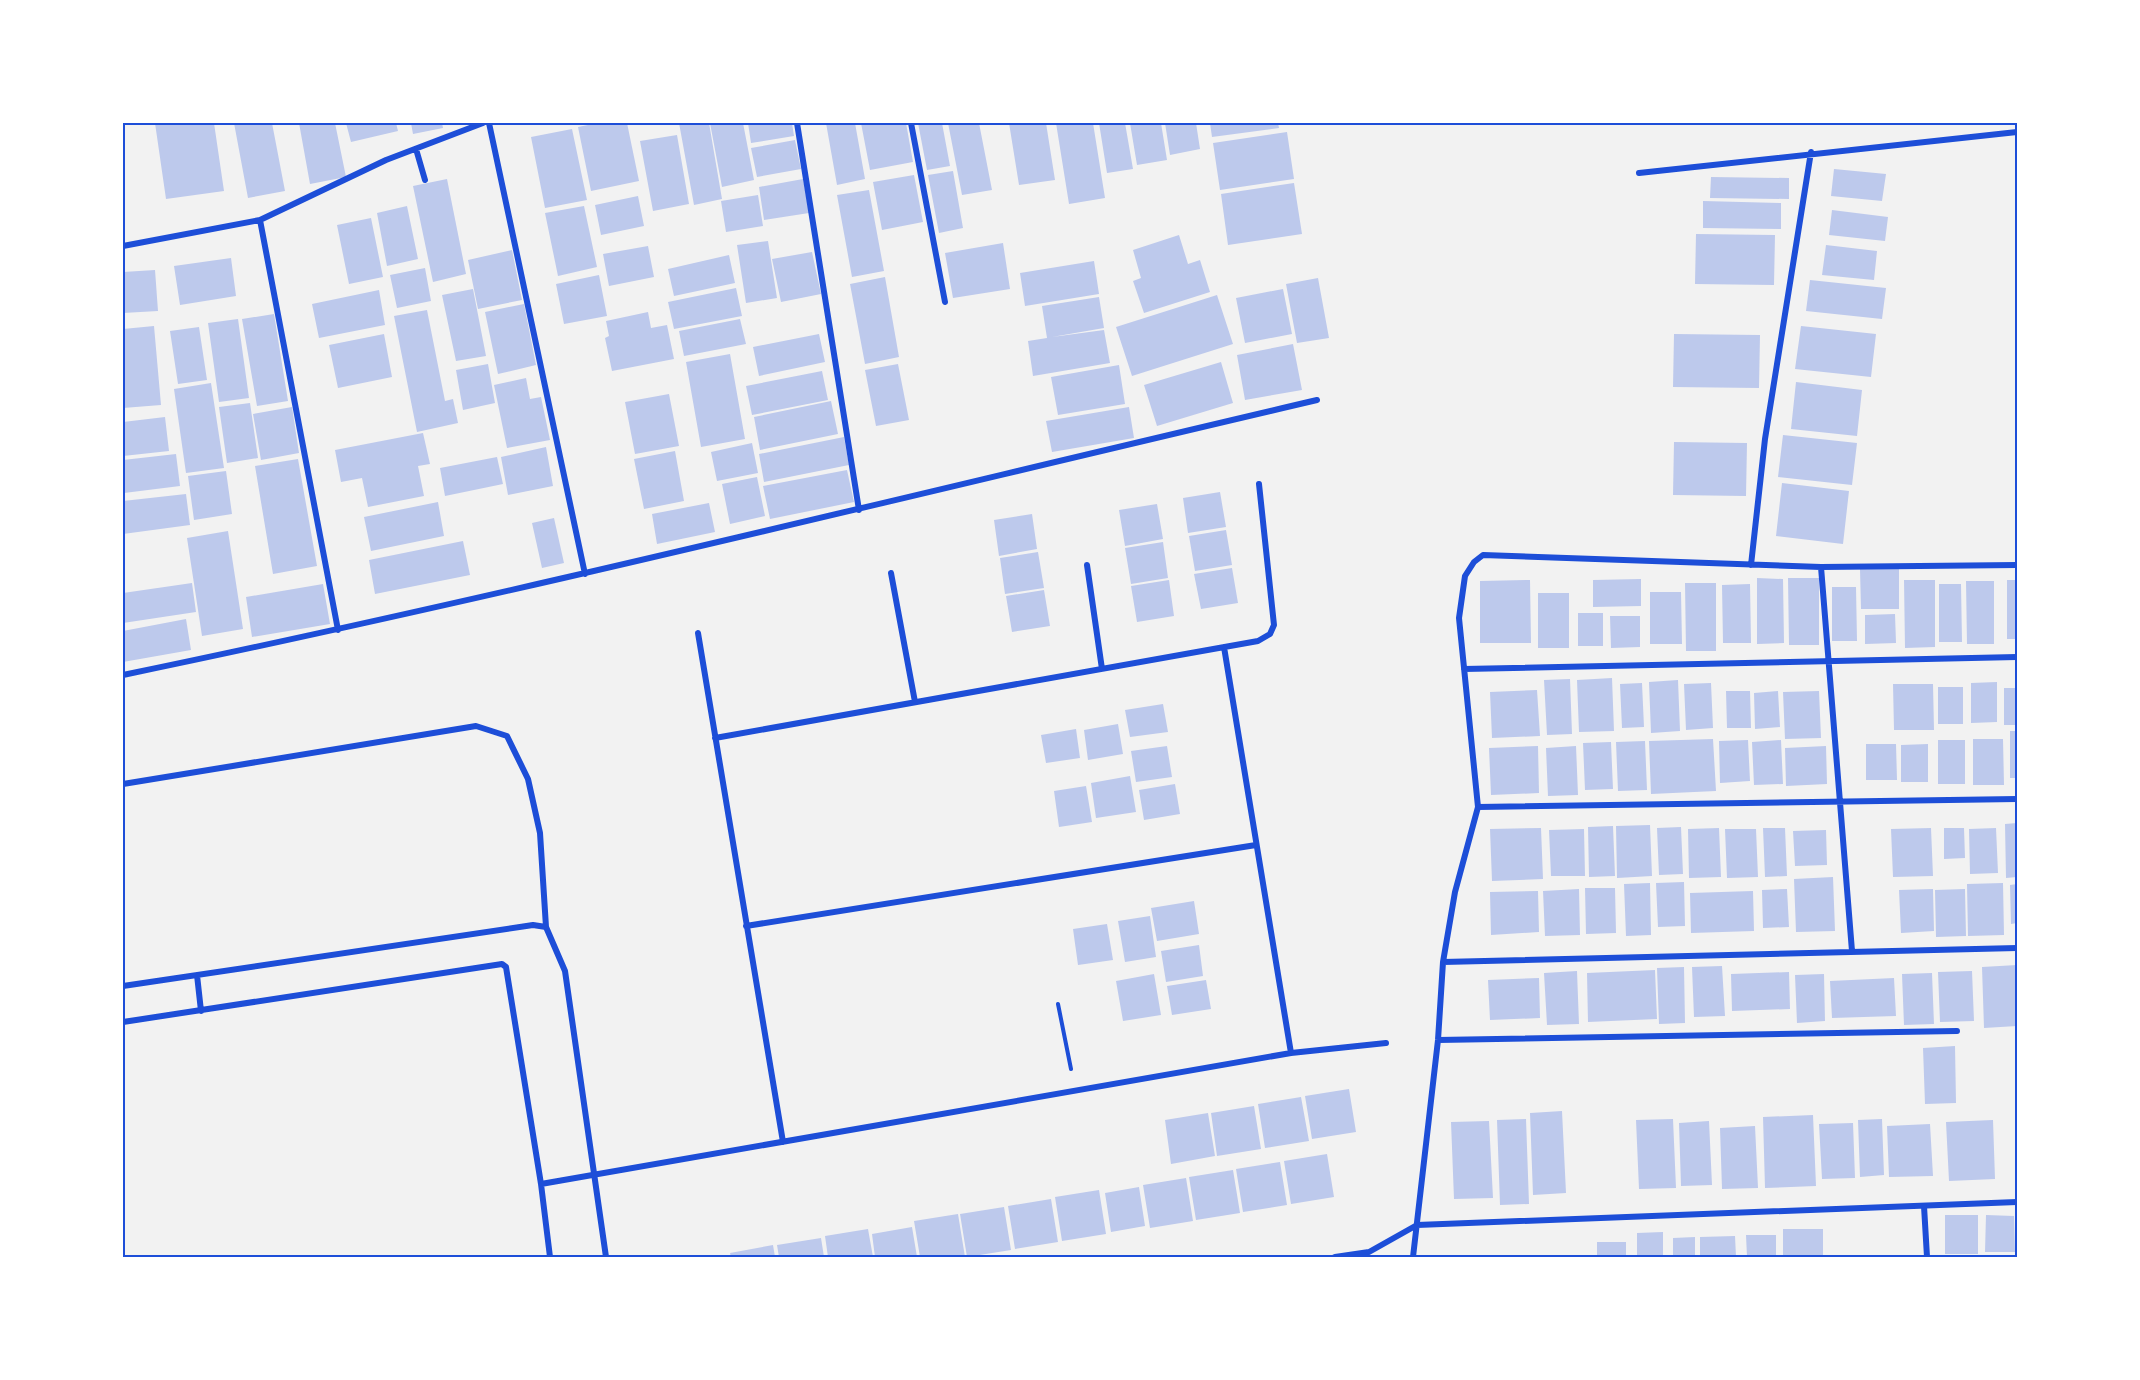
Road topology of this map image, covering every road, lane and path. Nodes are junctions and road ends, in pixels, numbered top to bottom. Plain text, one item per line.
1 (483, 123) edge
2 (489, 123) edge
3 (797, 123) edge
4 (911, 123) edge
5 (2017, 132) edge
6 (416, 149) junction
7 (1811, 152) junction
8 (1639, 173) dead end
9 (425, 180) dead end
10 (260, 220) junction
11 (123, 246) edge
12 (945, 302) dead end
13 (1317, 400) dead end
14 (1259, 484) dead end
15 (859, 510) junction
16 (1087, 565) dead end
17 (1751, 565) junction
18 (2017, 565) edge
19 (1821, 567) junction
20 (891, 573) dead end
21 (585, 574) junction
22 (338, 630) junction
23 (698, 633) dead end
24 (1224, 647) junction
25 (2017, 657) edge
26 (1828, 662) junction
27 (1102, 669) junction
28 (1464, 669) junction
29 (123, 675) edge
30 (915, 702) junction
31 (715, 738) junction
32 (123, 784) edge
33 (2017, 799) edge
34 (1841, 802) junction
35 (1478, 807) junction
36 (1256, 845) junction
37 (746, 926) junction
38 (546, 927) junction
39 (2017, 948) edge
40 (1852, 951) junction
41 (1443, 962) junction
42 (198, 975) junction
43 (123, 986) edge
44 (1058, 1004) dead end
45 (201, 1011) junction
46 (123, 1022) edge
47 (1957, 1031) dead end
48 (1438, 1040) junction
49 (1386, 1043) dead end
50 (1291, 1053) junction
51 (1077, 1090) junction
52 (783, 1142) junction
53 (595, 1176) junction
54 (541, 1184) junction
55 (2017, 1202) edge
56 (1924, 1206) junction
57 (1417, 1225) junction
58 (550, 1257) edge
59 (606, 1257) edge
60 (1335, 1257) edge
61 (1413, 1257) edge
62 (1927, 1257) edge

1 - 6 street
2 - 21 street
3 - 15 street
4 - 12 street
5 - 7 street
6 - 9 street
6 - 10 street
7 - 8 street
7 - 17 street
10 - 11 street
10 - 22 street
13 - 15 street
14 - 24 street
15 - 21 street
16 - 27 street
17 - 19 street
17 - 28 street
18 - 19 street
19 - 26 street
20 - 30 street
21 - 22 street
22 - 29 street
23 - 31 street
24 - 27 street
24 - 36 street
25 - 26 street
26 - 28 street
26 - 34 street
27 - 30 street
28 - 35 street
30 - 31 street
31 - 37 street
32 - 38 street
33 - 34 street
34 - 35 street
34 - 40 street
35 - 41 street
36 - 37 street
36 - 50 street
37 - 52 street
38 - 42 street
38 - 53 street
39 - 40 street
40 - 41 street
41 - 48 street
42 - 43 street
42 - 45 street
44 - 51 path
45 - 46 street
45 - 54 street
47 - 48 street
48 - 57 street
49 - 50 street
50 - 51 street
51 - 52 street
52 - 53 street
53 - 54 street
53 - 59 street
54 - 58 street
55 - 56 street
56 - 57 street
56 - 62 street
57 - 60 street
57 - 61 street

